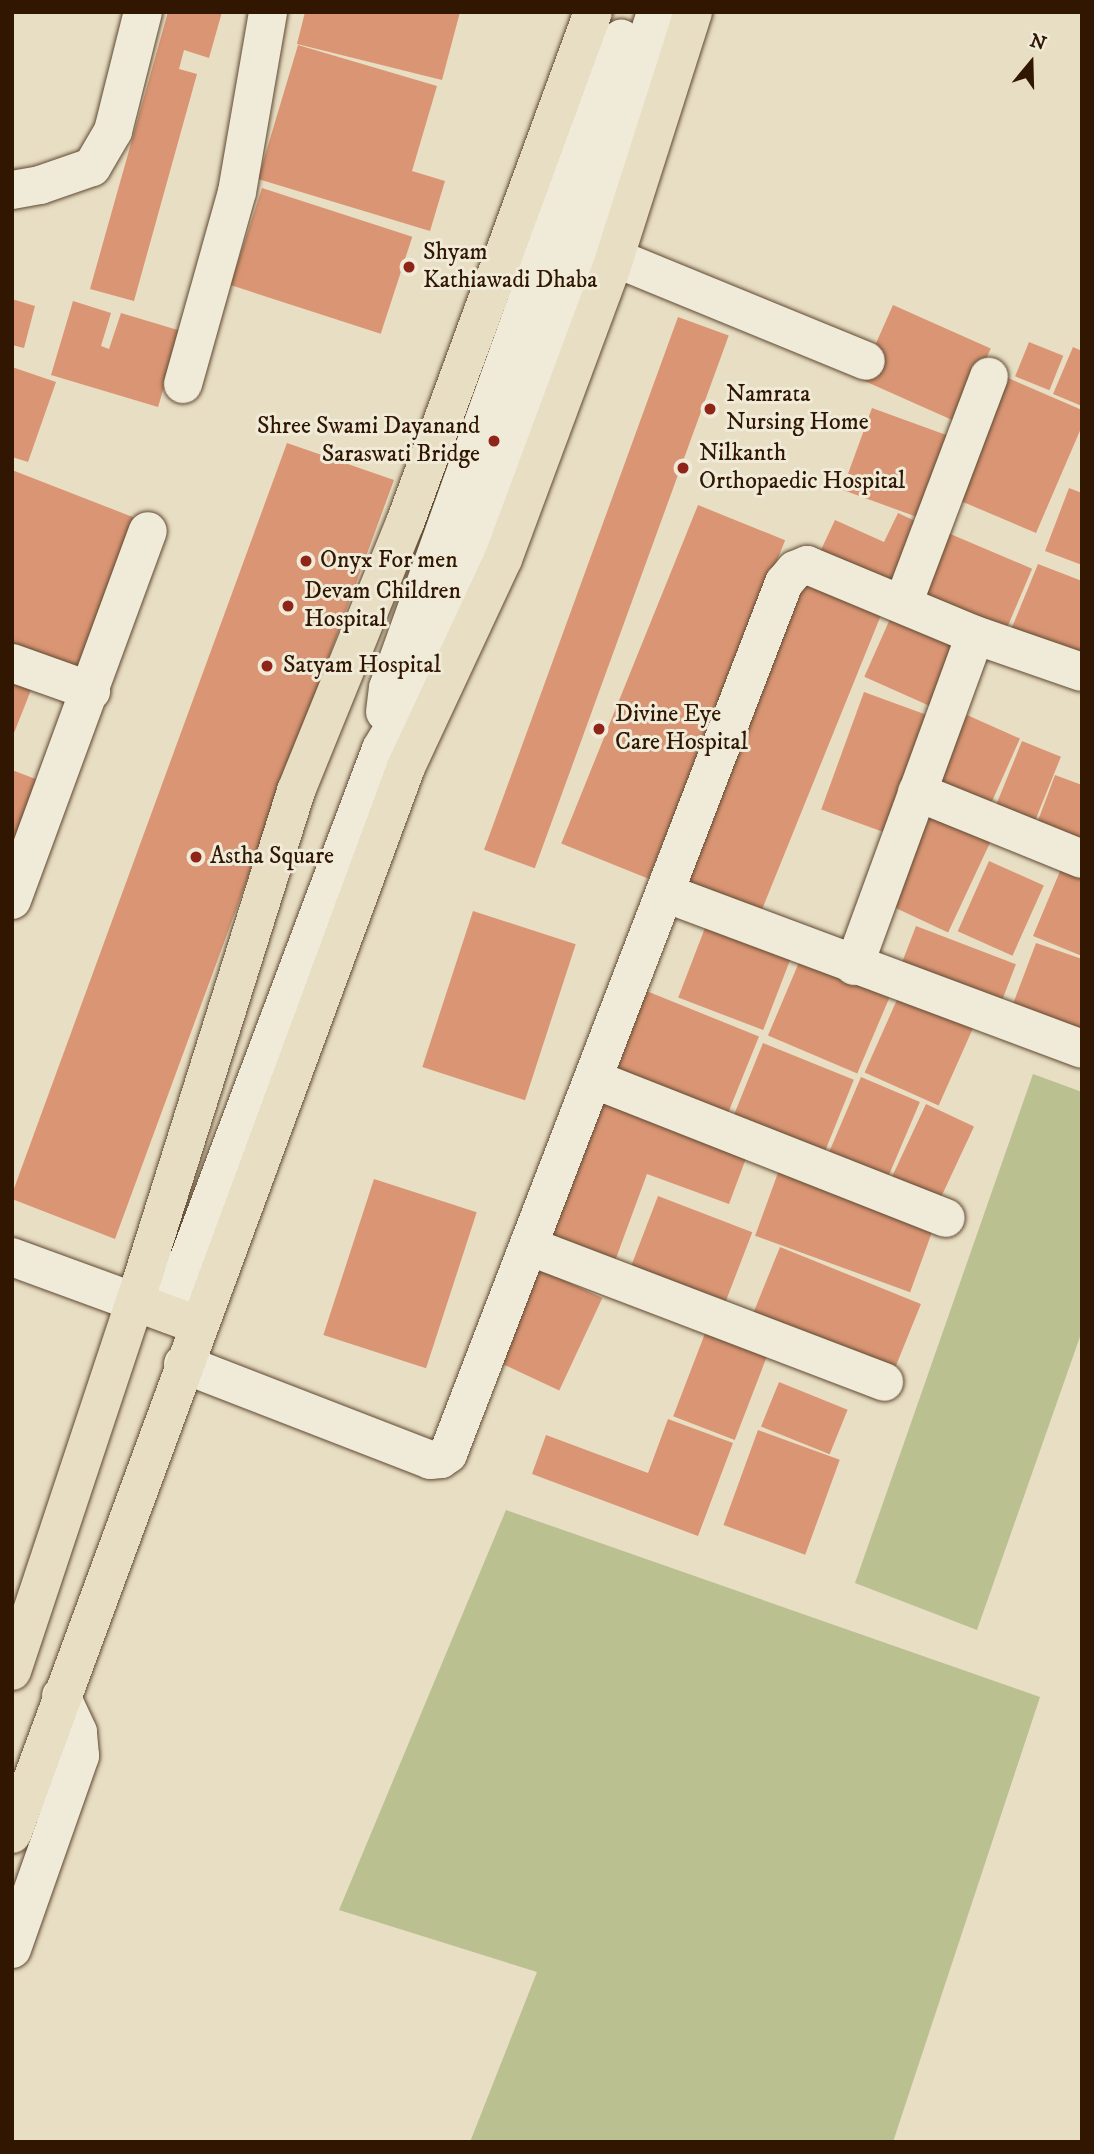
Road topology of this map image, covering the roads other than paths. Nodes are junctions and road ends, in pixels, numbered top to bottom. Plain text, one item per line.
1 (144, 12) edge
2 (268, 12) edge
3 (593, 12) edge
4 (631, 12) edge
5 (656, 12) edge
6 (694, 12) edge
7 (12, 190) edge
8 (615, 258) junction
9 (866, 361) dead end
10 (989, 377) dead end
11 (183, 384) dead end
12 (148, 531) dead end
13 (903, 604) junction
14 (975, 635) junction
15 (12, 663) edge
16 (1082, 672) edge
17 (91, 691) junction
18 (381, 748) junction
19 (918, 792) junction
20 (1082, 859) edge
21 (16, 879) edge
22 (665, 893) junction
23 (854, 966) junction
24 (1082, 1049) edge
25 (593, 1079) junction
26 (946, 1217) dead end
27 (531, 1247) junction
28 (12, 1257) edge
29 (167, 1313) junction
30 (183, 1364) junction
31 (884, 1382) dead end
32 (12, 1671) edge
33 (61, 1696) junction
34 (12, 1834) edge
35 (12, 1950) edge

1 - 7 street
2 - 11 street
3 - 29 main road
4 - 18 street
5 - 18 street
6 - 8 main road
8 - 9 street
8 - 29 main road
10 - 13 street
12 - 17 street
13 - 14 street
13 - 22 street
14 - 16 street
14 - 19 street
15 - 17 street
17 - 21 street
18 - 29 street
19 - 20 street
19 - 23 street
22 - 23 street
22 - 25 street
23 - 24 street
25 - 26 street
25 - 27 street
27 - 30 street
27 - 31 street
28 - 29 street
29 - 30 main road
29 - 32 main road
30 - 33 main road
33 - 34 main road
33 - 35 street

